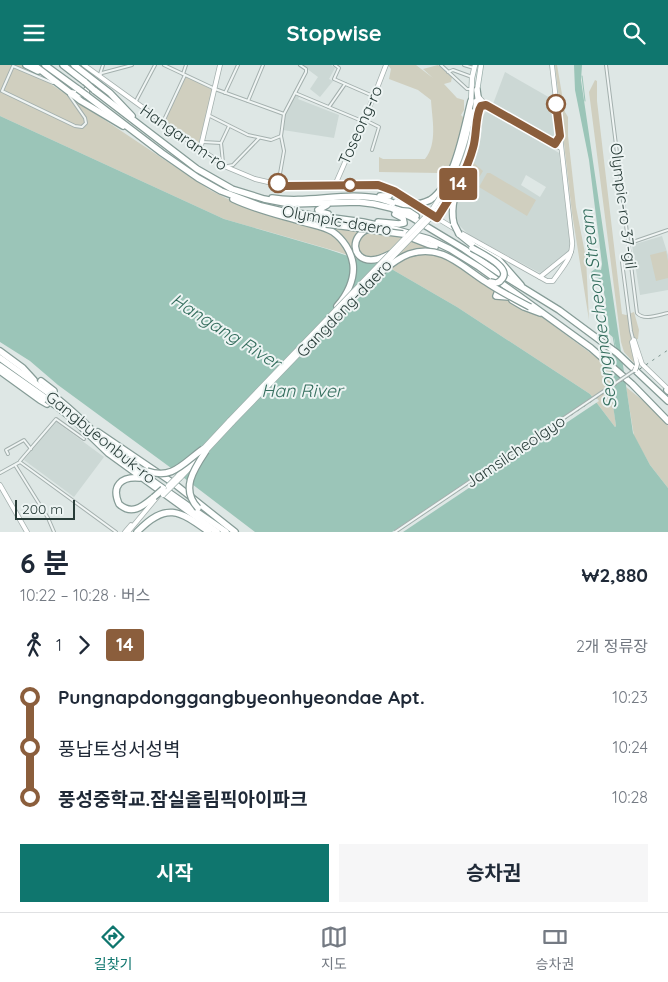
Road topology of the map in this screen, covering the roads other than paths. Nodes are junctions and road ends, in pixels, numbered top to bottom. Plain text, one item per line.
1 (26, 65) edge
2 (34, 65) edge
3 (45, 65) edge
4 (62, 65) edge
5 (74, 65) edge
6 (103, 65) edge
7 (132, 65) edge
8 (154, 65) edge
9 (164, 65) edge
10 (186, 65) edge
11 (220, 65) edge
12 (238, 65) edge
13 (263, 65) edge
14 (300, 65) edge
15 (335, 65) edge
16 (385, 65) edge
17 (441, 65) edge
18 (464, 65) edge
19 (481, 65) edge
20 (552, 65) edge
21 (606, 65) edge
22 (445, 67) edge
23 (475, 67) edge
24 (84, 68) edge
25 (448, 71) junction
26 (184, 74) junction
27 (99, 76) junction
28 (48, 77) junction
29 (472, 78) junction
30 (345, 83) junction
31 (62, 87) junction
32 (215, 89) junction
33 (475, 91) junction
34 (70, 92) junction
35 (225, 93) junction
36 (295, 93) junction
37 (374, 96) junction
38 (248, 101) junction
39 (472, 101) junction
40 (135, 103) junction
41 (486, 105) junction
42 (329, 107) junction
43 (478, 112) junction
44 (284, 114) junction
45 (208, 115) junction
46 (135, 120) junction
47 (363, 121) junction
48 (163, 122) junction
49 (229, 126) junction
50 (133, 132) junction
51 (560, 136) junction
52 (281, 137) junction
53 (259, 138) junction
54 (202, 141) junction
55 (221, 143) junction
56 (555, 144) junction
57 (561, 148) junction
58 (200, 149) junction
59 (372, 150) dead end
60 (224, 167) junction
61 (461, 178) junction
62 (278, 185) junction
63 (335, 185) junction
64 (449, 188) junction
65 (392, 190) junction
66 (221, 191) junction
67 (438, 195) junction
68 (384, 200) junction
69 (330, 201) junction
70 (374, 204) junction
71 (443, 206) junction
72 (437, 218) junction
73 (344, 220) junction
74 (363, 222) junction
75 (421, 224) junction
76 (323, 225) junction
77 (390, 227) junction
78 (668, 231) edge
79 (459, 234) junction
80 (629, 243) junction
81 (472, 248) junction
82 (573, 250) junction
83 (443, 251) junction
84 (390, 254) junction
85 (455, 256) junction
86 (622, 262) dead end
87 (540, 277) junction
88 (371, 280) junction
89 (524, 288) junction
90 (541, 310) junction
91 (668, 313) edge
92 (546, 315) junction
93 (325, 321) junction
94 (634, 340) junction
95 (0, 353) edge
96 (0, 359) edge
97 (18, 366) dead end
98 (1, 368) edge
99 (634, 368) junction
100 (40, 384) junction
101 (668, 390) edge
102 (48, 396) junction
103 (668, 401) edge
104 (57, 403) junction
105 (658, 411) junction
106 (80, 417) junction
107 (668, 421) edge
108 (668, 428) edge
109 (84, 439) dead end
110 (109, 440) junction
111 (11, 447) junction
112 (31, 449) junction
113 (204, 450) junction
114 (14, 451) dead end
115 (8, 454) dead end
116 (20, 462) junction
117 (15, 465) junction
118 (0, 473) edge
119 (142, 479) junction
120 (0, 486) edge
121 (163, 492) junction
122 (154, 497) junction
123 (181, 506) junction
124 (200, 525) junction
125 (27, 532) edge
126 (54, 532) edge
127 (116, 532) edge
128 (128, 532) edge
129 (137, 532) edge
130 (210, 532) edge
131 (217, 532) edge
132 (226, 532) edge
133 (234, 532) edge
134 (395, 532) edge

1 - 28 highway
2 - 28 highway
3 - 50 highway, Olympic-daero, bridge
4 - 46 highway, Olympic-daero, bridge
5 - 24 highway
6 - 27 street
7 - 27 street
8 - 40 street
9 - 26 street
10 - 26 street
11 - 32 street
12 - 35 street
13 - 38 street
14 - 36 street
15 - 30 street
16 - 37 street, Toseong-ro
17 - 22 street
18 - 23 street, Gangdong-daero
19 - 33 main road, Gangdong-daero
20 - 51 street
21 - 80 street, Olympic-ro 37-gil
22 - 25 street
23 - 29 main road, Gangdong-daero
24 - 27 street, Hangaram-ro
24 - 34 highway
24 - 46 highway
25 - 29 street
25 - 33 street
26 - 32 street
26 - 48 street
27 - 40 street, Hangaram-ro
28 - 31 highway
29 - 33 main road, Gangdong-daero
30 - 37 street
30 - 42 street
31 - 31 street
31 - 34 highway
32 - 35 street
32 - 45 street
33 - 39 main road, Gangdong-daero
33 - 41 street
33 - 43 highway
33 - 64 main road, Gangdong-daero
34 - 50 highway
35 - 38 street
36 - 42 street
36 - 44 street
37 - 47 street, Toseong-ro
38 - 44 street
39 - 64 main road, Gangdong-daero
39 - 67 highway
40 - 48 street, Hangaram-ro
41 - 43 street
41 - 56 street
42 - 47 street
43 - 61 highway
44 - 52 street
45 - 49 street
45 - 54 street
46 - 69 highway, Olympic-daero
47 - 59 street
47 - 63 street, Toseong-ro
48 - 58 street, Hangaram-ro
49 - 53 street
49 - 55 street
50 - 66 highway, Olympic-daero
51 - 56 street
51 - 57 street
52 - 53 street
52 - 62 street
53 - 60 street
54 - 55 street
54 - 58 street
55 - 60 street
56 - 57 street
57 - 82 street
58 - 60 street, Hangaram-ro
60 - 62 street, Hangaram-ro
61 - 71 street
61 - 79 highway, bridge
62 - 63 street, Hangaram-ro
63 - 65 street, Hangaram-ro
64 - 75 main road, Gangdong-daero, bridge
65 - 69 highway
65 - 72 street, Hangaram-ro
66 - 73 highway, Olympic-daero
66 - 76 highway
67 - 68 highway, bridge
67 - 71 street
68 - 69 highway
68 - 81 highway
69 - 70 highway, Olympic-daero
69 - 73 highway
70 - 74 highway
70 - 89 highway, Olympic-daero
71 - 72 street
72 - 87 street, Hangaram-ro
73 - 74 highway, Olympic-daero
74 - 77 highway, Olympic-daero
75 - 84 main road, Gangdong-daero, bridge
75 - 88 main road, Gangdong-daero, bridge
76 - 83 highway, bridge
76 - 93 highway, bridge
77 - 84 highway
77 - 85 highway, Olympic-daero
78 - 80 street
79 - 81 highway
79 - 89 highway
80 - 91 street, Olympic-ro 37-gil
81 - 83 highway, bridge
82 - 87 street
82 - 87 street
83 - 85 highway, bridge
84 - 93 main road, Gangdong-daero, bridge
85 - 88 highway, bridge
85 - 90 highway, Olympic-daero
85 - 90 highway, bridge
85 - 92 highway
86 - 94 street
88 - 113 main road, Gangdong-daero, bridge
89 - 99 highway, Olympic-daero
90 - 92 highway, Olympic-daero
92 - 105 highway, Olympic-daero
93 - 113 main road, Gangdong-daero, bridge
94 - 99 street
94 - 101 street
95 - 97 highway
95 - 100 highway
96 - 100 highway, Gangbyeonbuk-ro
98 - 100 highway
98 - 102 highway, Gangbyeonbuk-ro
99 - 103 highway, Olympic-daero
99 - 134 street, Jamsilcheolgyo, bridge
100 - 102 highway, Gangbyeonbuk-ro
102 - 104 highway, Gangbyeonbuk-ro, bridge
104 - 106 highway, Gangbyeonbuk-ro
104 - 119 highway, Gangbyeonbuk-ro
105 - 107 highway, Olympic-daero
105 - 108 highway
106 - 110 highway
106 - 132 highway, Gangbyeonbuk-ro
109 - 112 street
110 - 113 highway, bridge
110 - 133 highway
111 - 112 street
111 - 114 street
111 - 115 street
112 - 116 street
113 - 121 main road, Gangdong-daero, bridge
113 - 121 main road, Gangdong-daero, bridge
113 - 133 highway, bridge
116 - 117 street
116 - 127 street
117 - 118 street
117 - 126 street
119 - 122 highway
119 - 123 highway, Gangbyeonbuk-ro
120 - 125 street
121 - 122 highway, bridge
121 - 128 street
122 - 128 street
123 - 124 highway
123 - 131 highway, Gangbyeonbuk-ro
124 - 129 highway
124 - 130 highway

